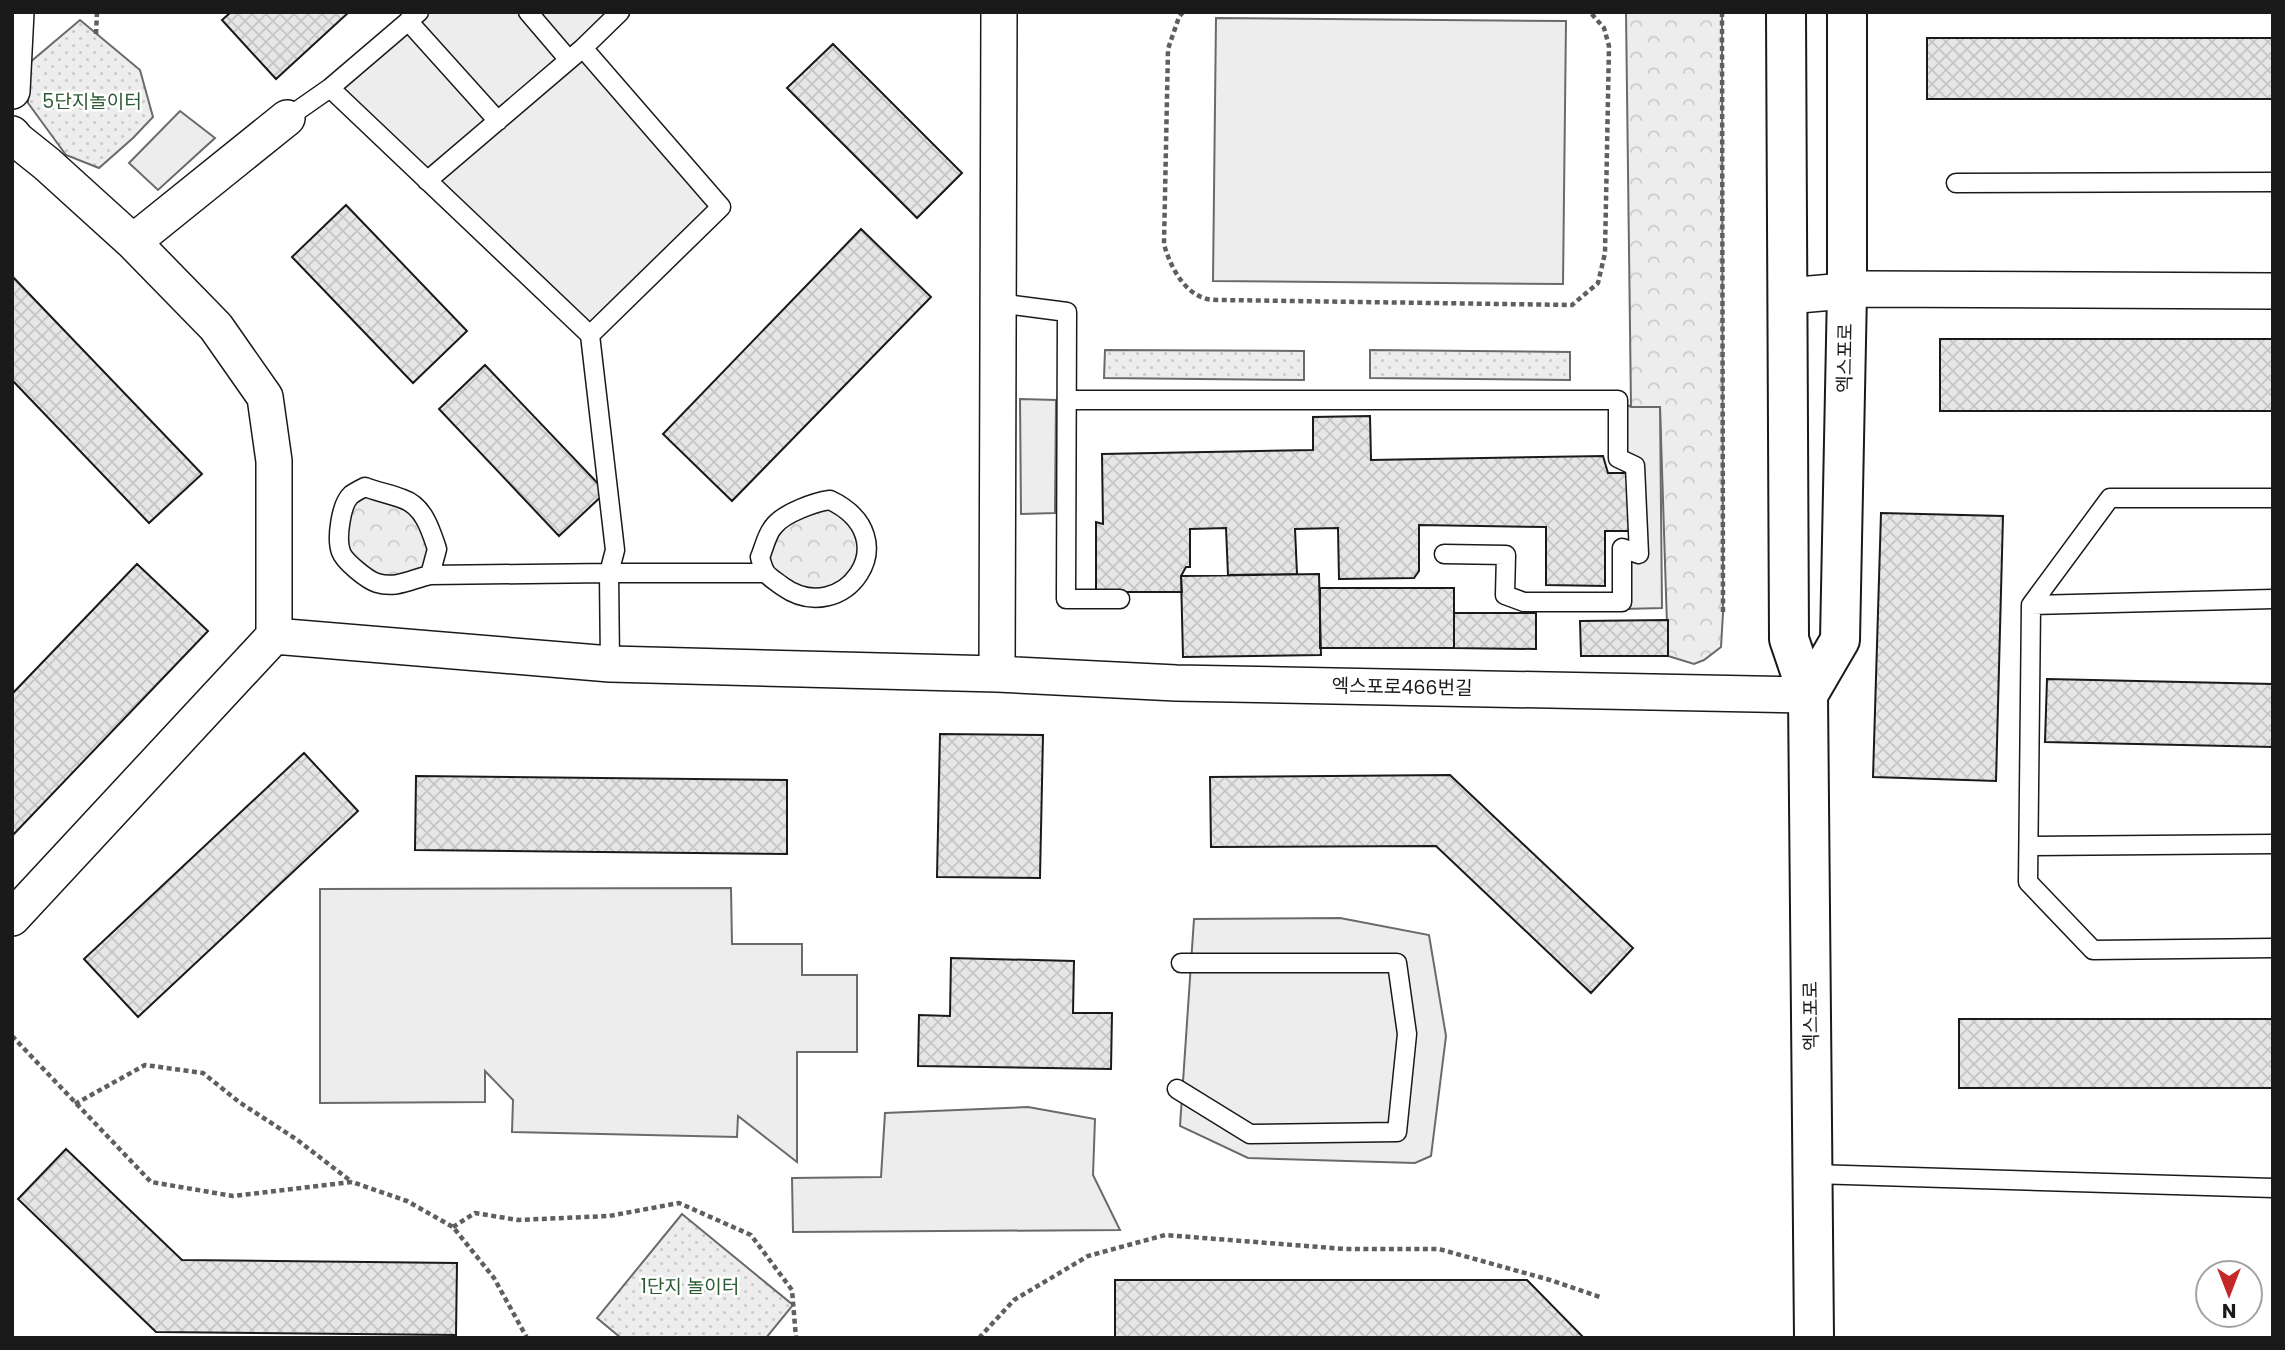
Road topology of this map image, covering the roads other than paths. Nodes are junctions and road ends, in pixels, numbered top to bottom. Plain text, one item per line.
1 (16, 12) edge
2 (528, 12) edge
3 (620, 12) edge
4 (999, 12) edge
5 (1786, 12) edge
6 (1847, 12) edge
7 (413, 17) edge
8 (576, 54) junction
9 (330, 88) junction
10 (12, 91) edge
11 (287, 118) joint
12 (498, 121) junction
13 (12, 134) edge
14 (428, 181) junction
15 (2273, 182) edge
16 (1956, 183) dead end
17 (133, 242) junction
18 (2273, 290) edge
19 (1847, 292) junction
20 (1787, 296) junction
21 (998, 303) junction
22 (590, 335) junction
23 (1067, 400) junction
24 (2273, 498) edge
25 (1444, 554) dead end
26 (609, 573) junction
27 (764, 573) junction
28 (430, 575) junction
29 (1120, 599) dead end
30 (2273, 599) edge
31 (2031, 604) junction
32 (274, 636) junction
33 (610, 664) junction
34 (996, 674) junction
35 (1808, 695) junction
36 (2273, 844) edge
37 (2029, 846) junction
38 (12, 918) edge
39 (2273, 948) edge
40 (1181, 963) dead end
41 (1177, 1089) dead end
42 (1812, 1174) junction
43 (2273, 1188) edge
44 (1814, 1338) edge

1 - 10 street
2 - 8 lane
3 - 8 lane
4 - 21 street
5 - 20 main road, 엑스포로
6 - 19 main road, 엑스포로
7 - 9 lane
7 - 12 lane
8 - 12 lane
8 - 22 lane
9 - 11 lane
9 - 14 lane
11 - 17 street
12 - 14 lane
13 - 17 street
14 - 22 lane
15 - 16 lane
17 - 32 street
18 - 19 street
19 - 20 street
19 - 35 main road, 엑스포로
20 - 35 main road, 엑스포로
21 - 23 lane
21 - 34 street
22 - 26 lane
23 - 25 lane
23 - 29 lane
24 - 31 lane
26 - 27 lane
26 - 28 lane
26 - 33 lane
27 - 27 lane
28 - 28 lane
30 - 31 lane
31 - 37 lane
32 - 33 street, 엑스포로466번길
32 - 38 street
33 - 34 street, 엑스포로466번길
34 - 35 street, 엑스포로466번길
35 - 42 main road, 엑스포로
36 - 37 lane
37 - 39 lane
40 - 41 lane
42 - 43 lane
42 - 44 main road, 엑스포로

